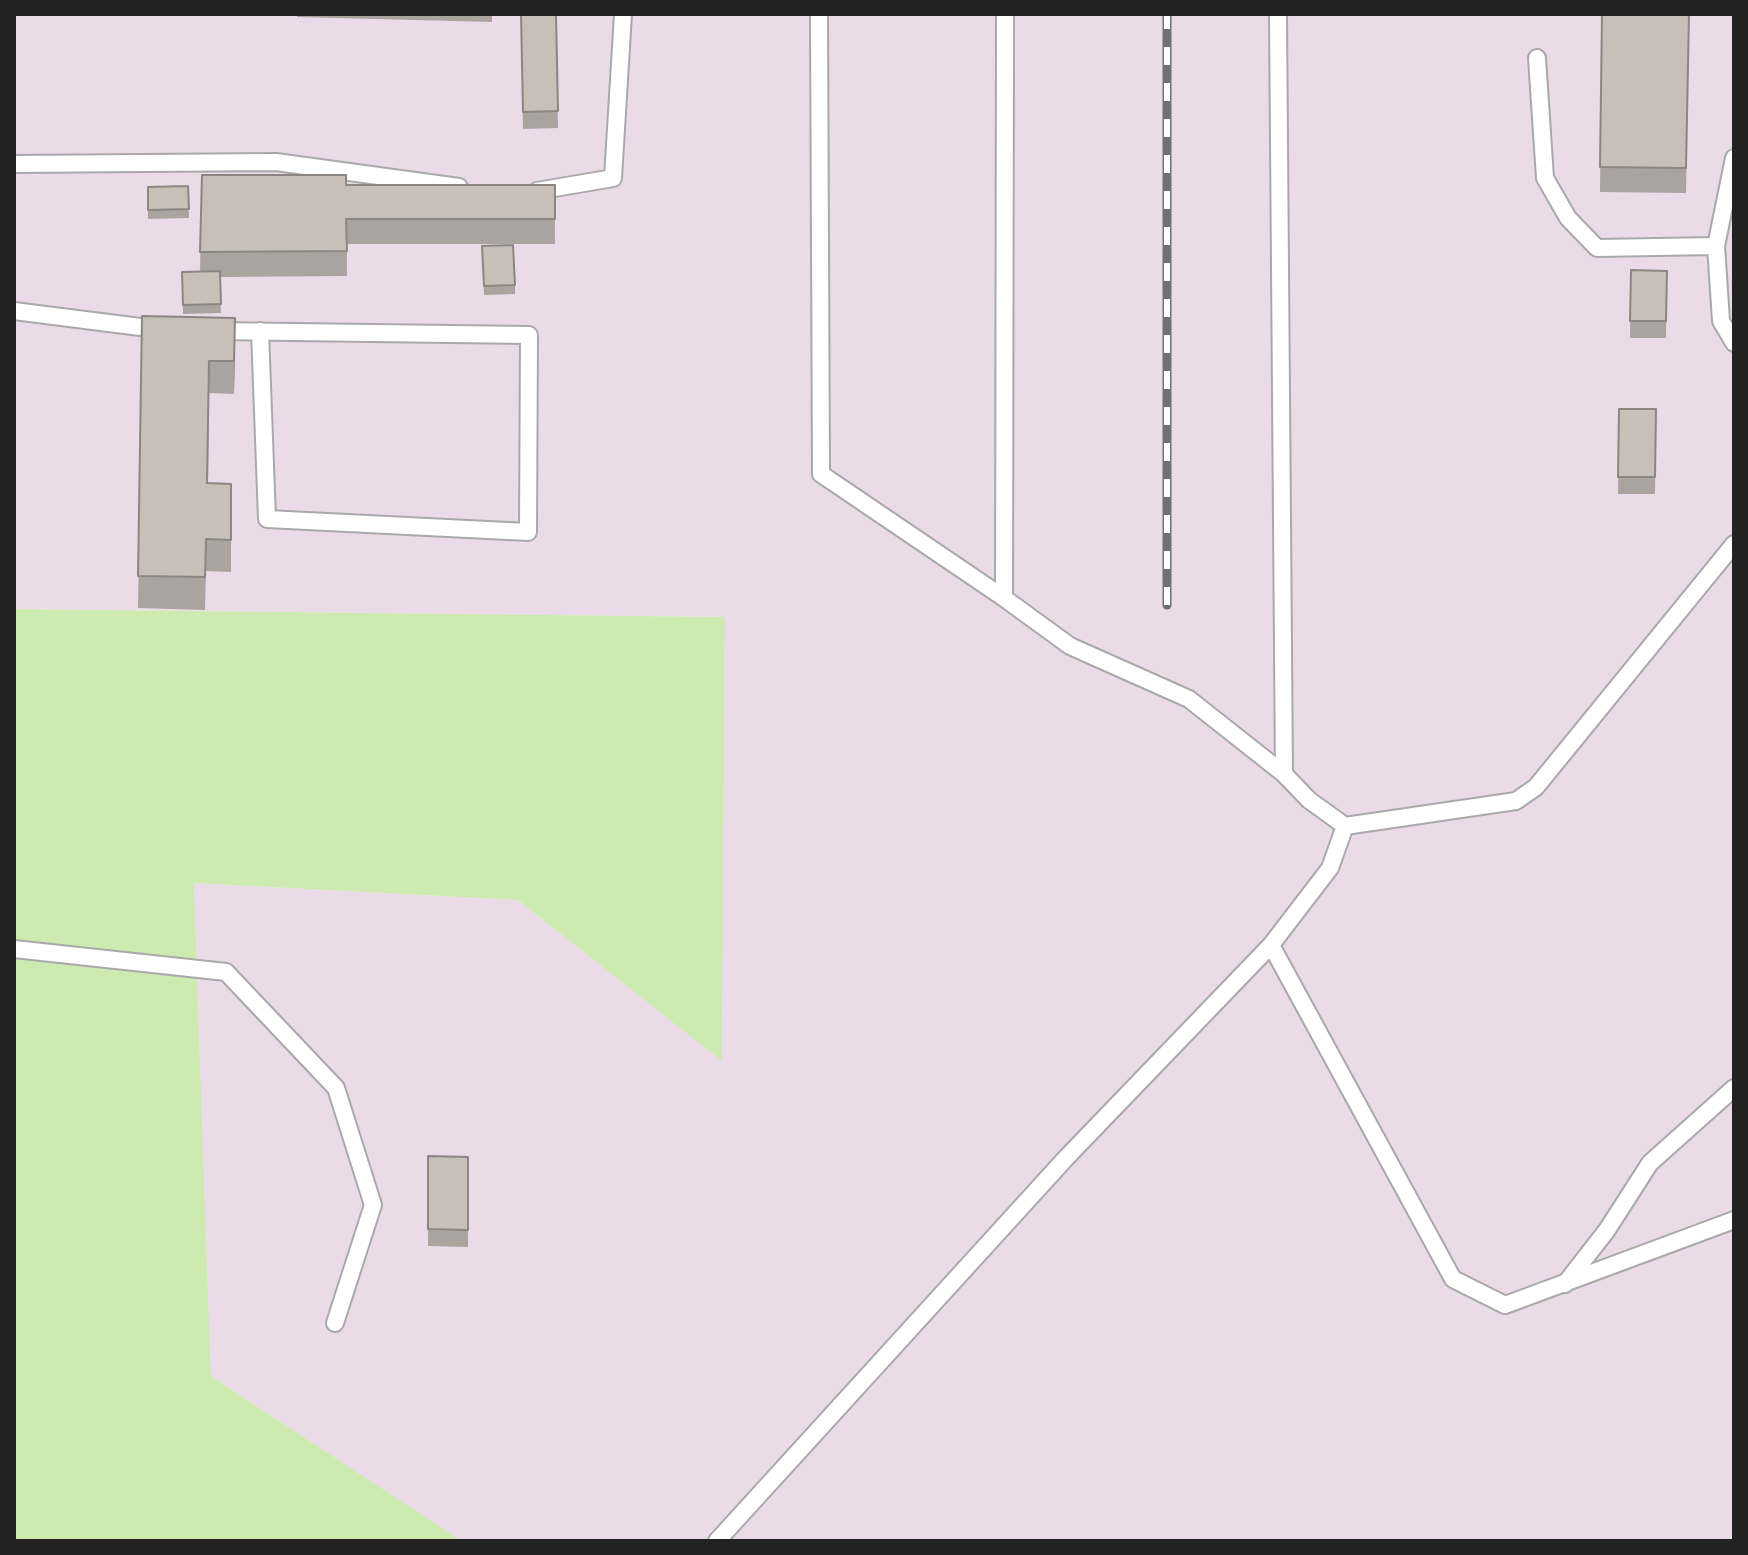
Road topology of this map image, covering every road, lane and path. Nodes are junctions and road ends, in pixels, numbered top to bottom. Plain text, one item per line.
1 (623, 14) edge
2 (819, 14) edge
3 (1005, 14) edge
4 (1278, 14) edge
5 (1537, 58) dead end
6 (1734, 158) edge
7 (14, 164) edge
8 (471, 189) edge
9 (516, 195) edge
10 (1716, 246) junction
11 (14, 311) edge
12 (260, 331) junction
13 (1734, 343) edge
14 (1734, 544) edge
15 (1004, 598) junction
16 (1284, 774) junction
17 (1345, 826) junction
18 (1271, 945) junction
19 (14, 949) edge
20 (1734, 1088) edge
21 (1734, 1220) edge
22 (1564, 1285) junction
23 (335, 1323) dead end
24 (717, 1541) edge

1 - 9 lane
2 - 15 lane
3 - 15 lane
4 - 16 lane
5 - 10 lane
6 - 10 lane
7 - 8 lane
10 - 13 lane
11 - 12 lane
12 - 12 lane
14 - 17 lane
15 - 16 lane
16 - 17 lane
17 - 18 lane
18 - 22 lane
18 - 24 lane
19 - 23 lane
20 - 22 lane
21 - 22 lane

